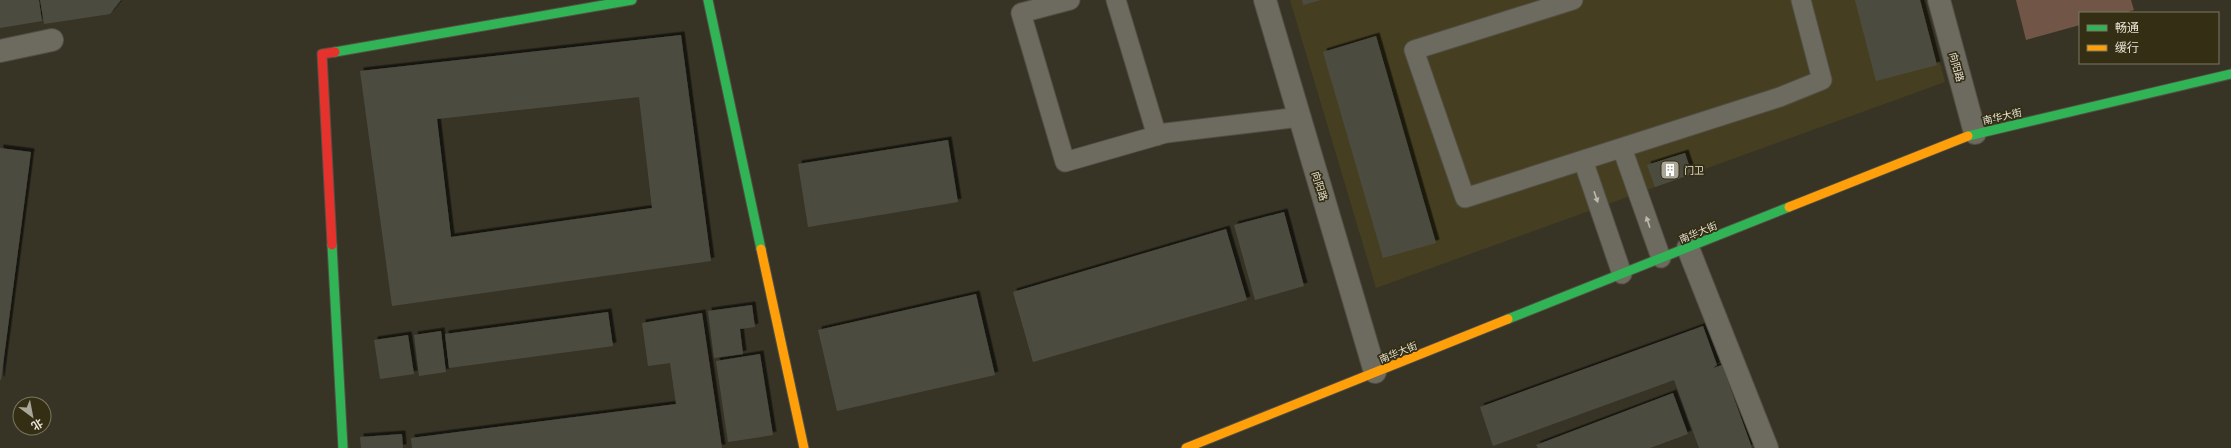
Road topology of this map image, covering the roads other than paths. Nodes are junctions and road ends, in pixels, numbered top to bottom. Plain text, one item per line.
1 (632, 0) edge
2 (708, 0) edge
3 (1070, 0) edge
4 (1116, 0) edge
5 (1265, 0) edge
6 (1573, 0) edge
7 (1801, 0) edge
8 (1939, 0) edge
9 (52, 40) dead end
10 (0, 50) edge
11 (2231, 74) edge
12 (1300, 117) junction
13 (1976, 133) junction
14 (1157, 136) junction
15 (1622, 148) junction
16 (1583, 160) junction
17 (1688, 248) junction
18 (1661, 258) junction
19 (1622, 274) junction
20 (1375, 372) junction
21 (343, 448) edge
22 (804, 448) edge
23 (1186, 448) edge
24 (1767, 448) edge

1 - 21 street
2 - 22 street
3 - 14 lane
4 - 14 lane
5 - 12 street, 向阳路
6 - 16 lane
7 - 15 lane
8 - 13 street, 向阳路
9 - 10 street
11 - 13 street, 南华大街
12 - 14 lane
12 - 20 street, 向阳路
13 - 17 street, 南华大街
15 - 16 lane
18 -> 15 lane
16 -> 19 lane
17 - 18 street, 南华大街
17 - 24 street
18 - 19 street, 南华大街
19 - 20 street, 南华大街
20 - 23 street, 南华大街

